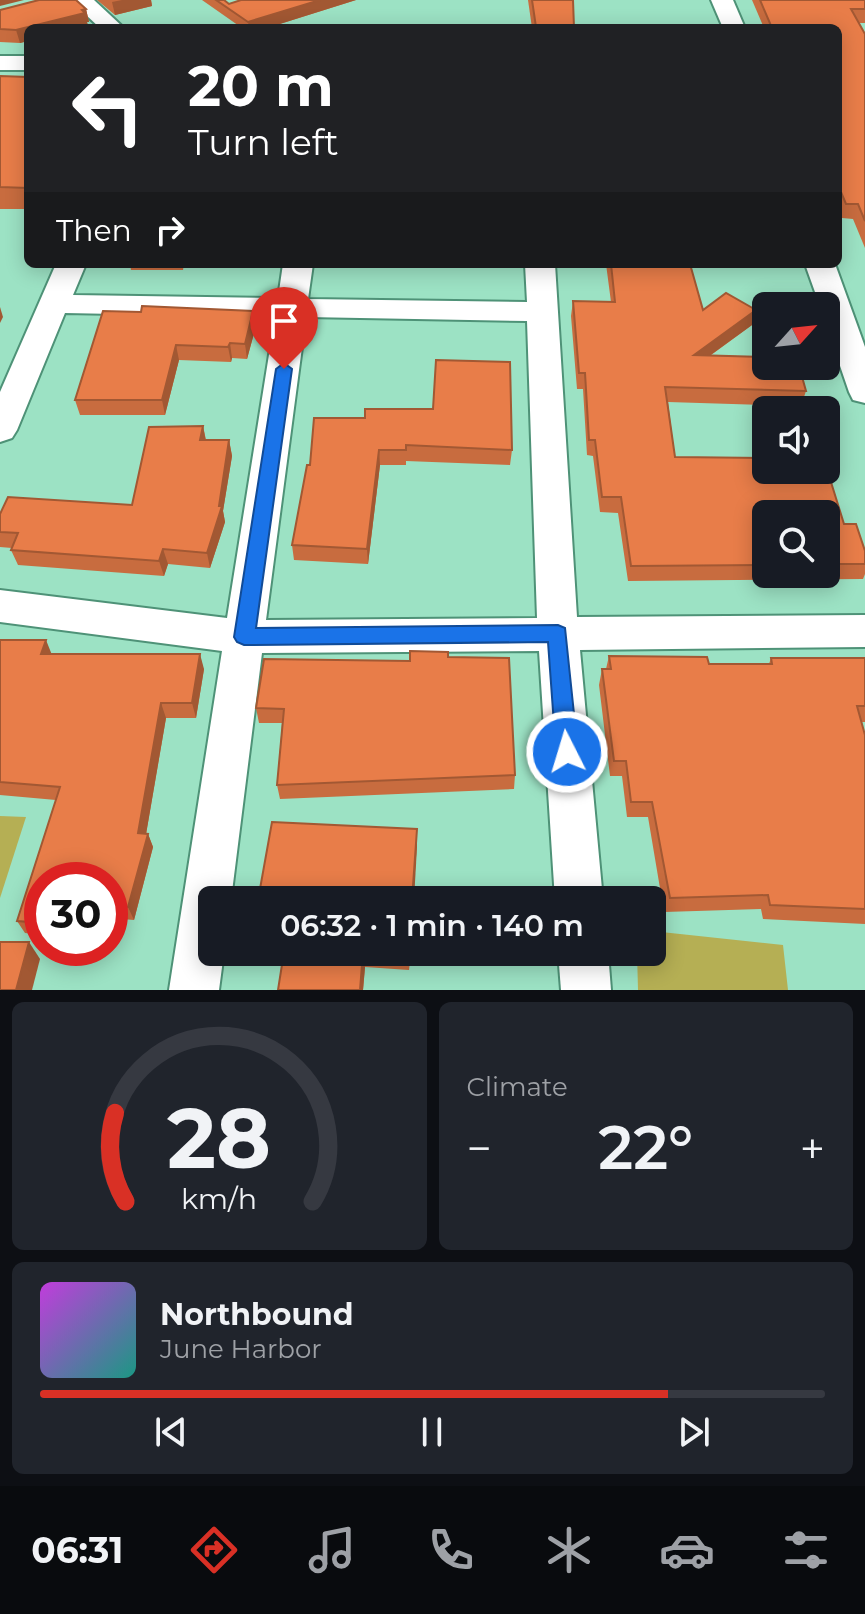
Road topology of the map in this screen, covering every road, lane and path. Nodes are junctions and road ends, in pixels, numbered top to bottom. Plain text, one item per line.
1 (81, 0) edge
2 (722, 0) edge
3 (108, 24) edge
4 (732, 24) edge
5 (0, 63) edge
6 (24, 63) edge
7 (0, 86) edge
8 (24, 86) edge
9 (69, 268) edge
10 (298, 268) edge
11 (540, 268) edge
12 (821, 268) edge
13 (52, 304) junction
14 (293, 309) junction
15 (542, 312) junction
16 (9, 386) edge
17 (865, 392) edge
18 (0, 430) edge
19 (0, 606) edge
20 (865, 631) edge
21 (558, 634) junction
22 (244, 637) junction
23 (578, 886) edge
24 (584, 966) edge
25 (194, 990) edge
26 (586, 990) edge

1 - 3 street
2 - 4 street
5 - 6 street
7 - 8 street
9 - 13 street
10 - 14 street
11 - 15 street
12 - 17 street
13 - 14 street
13 - 16 street
14 - 15 street
14 - 22 street
15 - 21 street
16 - 18 street
19 - 22 street
20 - 21 street
21 - 22 street
21 - 23 street
22 - 25 street
24 - 26 street

